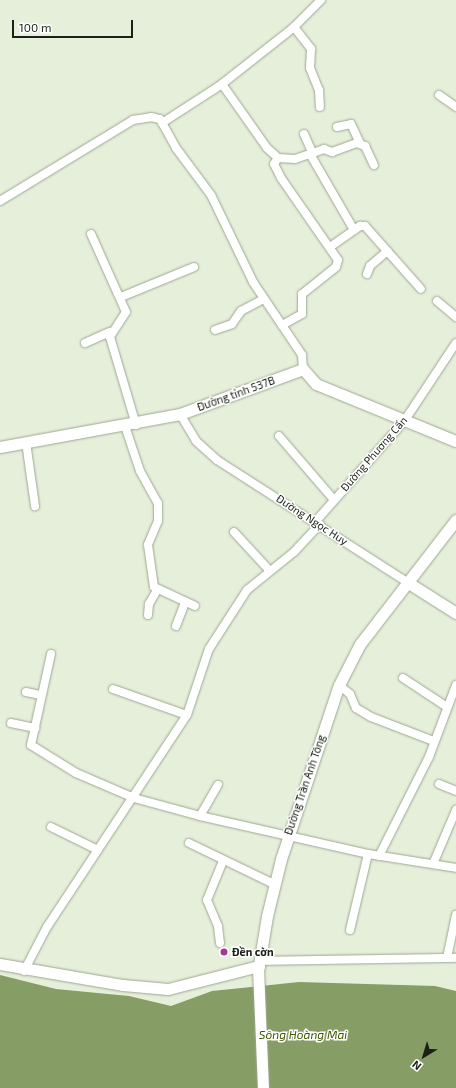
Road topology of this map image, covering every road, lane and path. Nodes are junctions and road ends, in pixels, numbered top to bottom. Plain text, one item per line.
1 (321, 0) edge
2 (294, 27) junction
3 (222, 84) junction
4 (439, 95) dead end
5 (320, 107) dead end
6 (456, 107) edge
7 (162, 123) junction
8 (337, 127) dead end
9 (304, 134) dead end
10 (360, 143) junction
11 (312, 154) junction
12 (278, 158) junction
13 (374, 165) dead end
14 (0, 201) edge
15 (354, 230) junction
16 (91, 234) dead end
17 (330, 247) junction
18 (387, 251) junction
19 (194, 267) dead end
20 (367, 274) dead end
21 (421, 289) dead end
22 (121, 297) junction
23 (264, 299) junction
24 (437, 301) dead end
25 (456, 317) edge
26 (282, 325) junction
27 (214, 330) dead end
28 (110, 332) junction
29 (85, 343) dead end
30 (456, 343) edge
31 (303, 369) junction
32 (180, 414) junction
33 (405, 420) junction
34 (131, 425) junction
35 (279, 436) dead end
36 (456, 441) edge
37 (26, 442) junction
38 (0, 447) edge
39 (334, 500) junction
40 (34, 506) dead end
41 (456, 520) edge
42 (318, 523) junction
43 (234, 532) dead end
44 (270, 571) junction
45 (407, 582) junction
46 (157, 590) junction
47 (185, 602) junction
48 (195, 606) dead end
49 (456, 613) edge
50 (148, 615) dead end
51 (176, 626) dead end
52 (51, 654) dead end
53 (403, 678) dead end
54 (339, 685) junction
55 (456, 685) edge
56 (113, 689) dead end
57 (26, 692) dead end
58 (40, 695) junction
59 (447, 707) junction
60 (187, 715) junction
61 (11, 723) dead end
62 (35, 728) junction
63 (434, 741) junction
64 (439, 784) dead end
65 (218, 785) dead end
66 (456, 791) edge
67 (134, 798) junction
68 (456, 810) edge
69 (200, 816) junction
70 (51, 827) dead end
71 (288, 837) junction
72 (189, 843) dead end
73 (98, 850) junction
74 (368, 854) junction
75 (379, 856) junction
76 (223, 861) junction
77 (433, 864) junction
78 (456, 868) edge
79 (274, 884) junction
80 (456, 915) edge
81 (350, 930) dead end
82 (220, 943) dead end
83 (447, 958) junction
84 (456, 958) edge
85 (0, 964) edge
86 (259, 966) junction
87 (24, 971) junction
88 (263, 1088) edge

1 - 2 street
2 - 3 street
2 - 5 street
3 - 7 street
3 - 12 street
4 - 6 street
7 - 14 street
7 - 23 street
8 - 10 street
9 - 11 street
10 - 11 street
10 - 13 street
11 - 12 street
11 - 15 street
12 - 17 street
15 - 17 street
15 - 18 street
16 - 22 street
17 - 26 street
18 - 20 street
18 - 21 street
19 - 22 street
22 - 28 street
23 - 26 street
23 - 27 street
24 - 25 street
26 - 31 street
28 - 29 street
28 - 34 street
30 - 33 street, Đường Phương Cấn
31 - 32 main road, Đường tỉnh 537B
31 - 33 main road
32 - 34 main road, Đường tỉnh 537B
32 - 42 street, Đường Ngọc Huy
33 - 36 main road
33 - 39 street, Đường Phương Cấn
34 - 37 main road, Đường tỉnh 537B
34 - 46 street
35 - 39 street
37 - 38 main road, Đường tỉnh 537B
37 - 40 street
39 - 42 street, Đường Phương Cấn
41 - 45 main road, Đường Trần Anh Tông
42 - 44 street, Đường Phương Cấn
42 - 45 street, Đường Ngọc Huy
43 - 44 street
44 - 60 street, Đường Phương Cấn
45 - 49 main road, Đường Ngọc Huy
45 - 54 main road, Đường Trần Anh Tông
46 - 47 street
46 - 50 street
47 - 48 street
47 - 51 street
52 - 58 street
53 - 59 street
54 - 63 street
54 - 71 main road, Đường Trần Anh Tông
55 - 59 street
56 - 60 street
57 - 58 street
58 - 62 street
59 - 63 street
60 - 67 street, Đường Phương Cấn
61 - 62 street
62 - 67 street
63 - 75 street
64 - 66 street
65 - 69 street
67 - 69 street
67 - 73 street, Đường Phương Cấn
68 - 77 street
69 - 71 street
70 - 73 street
71 - 74 street
71 - 79 main road, Đường Trần Anh Tông
72 - 76 street
73 - 87 street, Đường Phương Cấn
74 - 75 street
74 - 81 street
75 - 77 street
76 - 79 street
76 - 82 street
77 - 78 street
79 - 86 main road, Đường Trần Anh Tông
80 - 83 street
83 - 84 street
83 - 86 street
85 - 87 main road
86 - 87 main road
86 - 88 main road, Đường Trần Anh Tông

